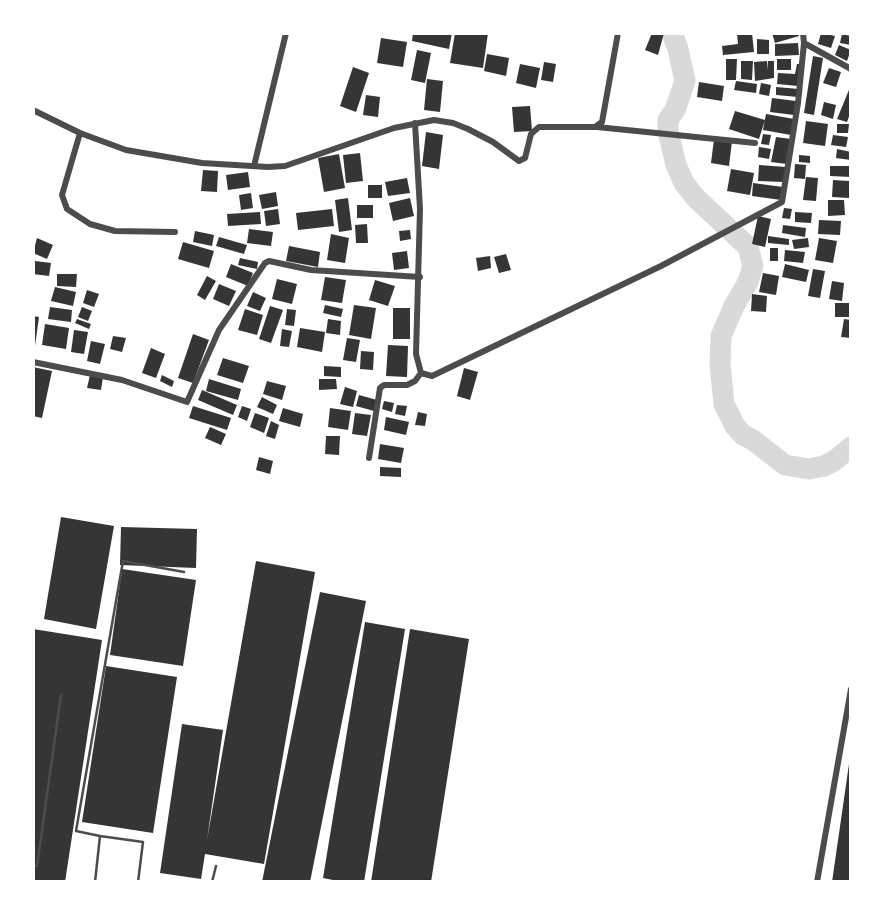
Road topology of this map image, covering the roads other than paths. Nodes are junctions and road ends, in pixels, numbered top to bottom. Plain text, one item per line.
1 (286, 33) edge
2 (618, 33) edge
3 (803, 33) edge
4 (804, 43) junction
5 (851, 69) edge
6 (33, 110) edge
7 (415, 123) junction
8 (595, 127) junction
9 (80, 133) junction
10 (755, 143) dead end
11 (254, 166) junction
12 (175, 232) dead end
13 (420, 277) junction
14 (33, 362) edge
15 (421, 373) junction
16 (369, 457) dead end
17 (184, 572) dead end
18 (851, 689) edge
19 (61, 695) dead end
20 (100, 836) junction
21 (33, 866) edge
22 (216, 866) dead end
23 (95, 882) edge
24 (138, 882) edge
25 (212, 882) edge
26 (817, 882) edge

1 - 11 street
2 - 8 street
3 - 4 street
4 - 5 street
4 - 15 street
6 - 9 street
7 - 8 street
7 - 11 street
7 - 13 street
8 - 10 street
9 - 11 street
9 - 12 street
13 - 14 street
13 - 15 street
15 - 16 street
17 - 20 lane
18 - 26 street
19 - 21 lane
20 - 23 lane
20 - 24 lane
22 - 25 lane

